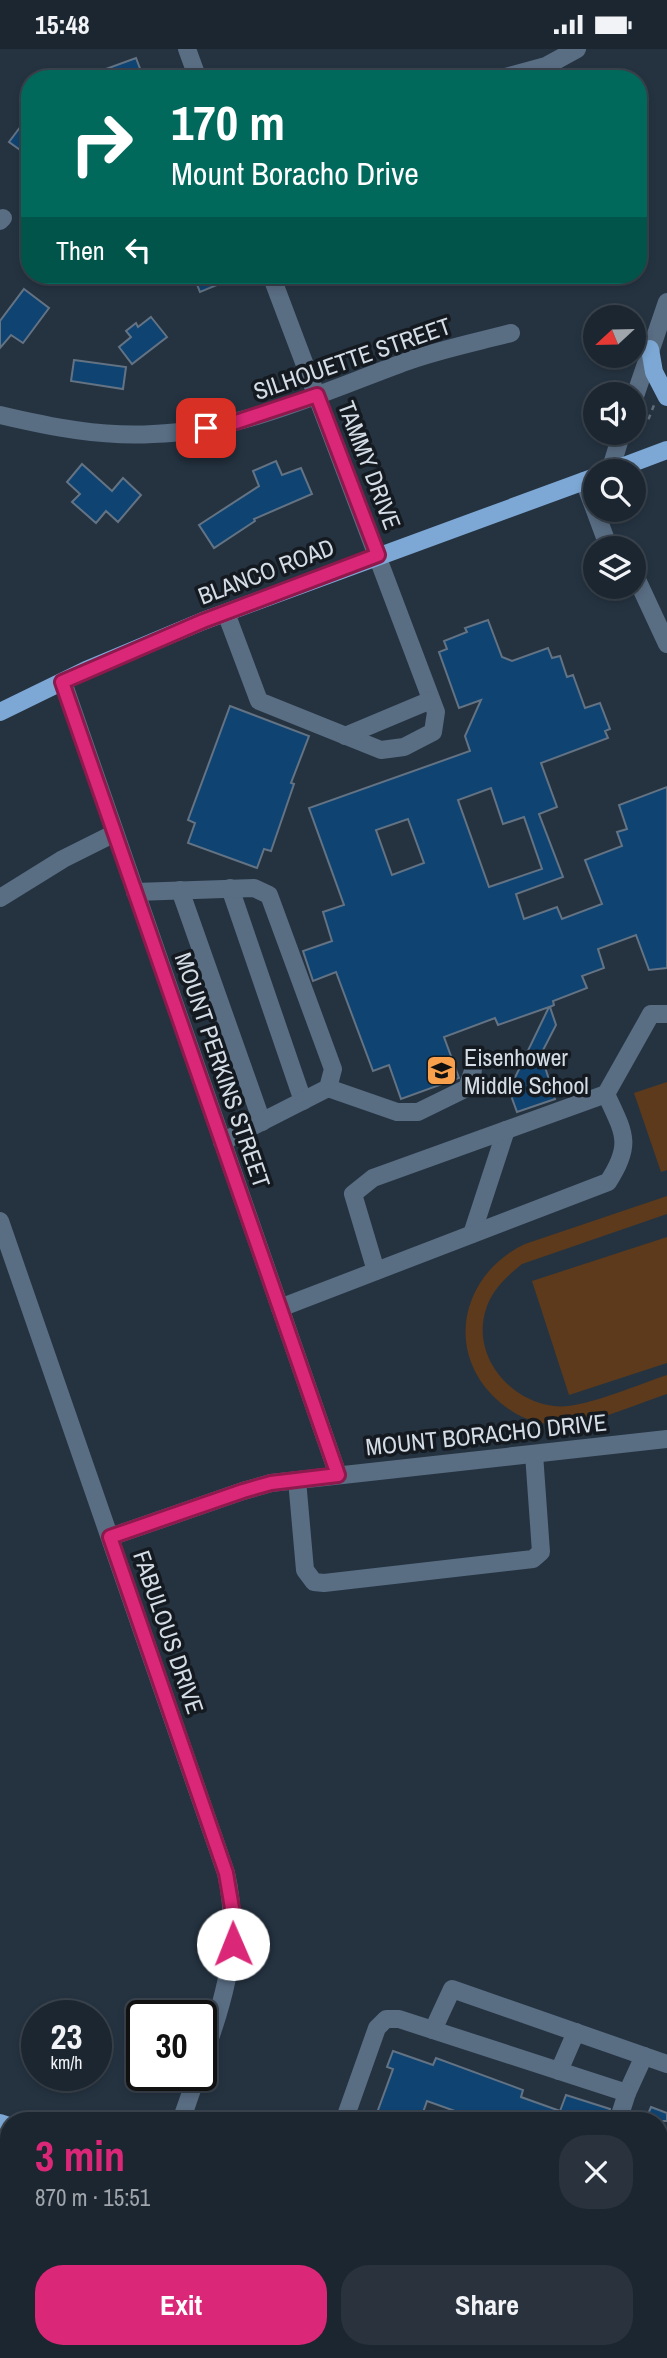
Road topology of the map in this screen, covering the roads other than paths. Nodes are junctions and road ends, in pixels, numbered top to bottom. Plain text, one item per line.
1 (187, 49) edge
2 (577, 49) edge
3 (195, 70) edge
4 (534, 70) edge
5 (274, 284) edge
6 (667, 302) edge
7 (511, 333) dead end
8 (650, 349) junction
9 (639, 382) edge
10 (317, 395) junction
11 (662, 398) edge
12 (0, 415) edge
13 (667, 450) edge
14 (643, 459) edge
15 (583, 482) edge
16 (378, 555) junction
17 (646, 599) edge
18 (226, 613) junction
19 (667, 644) edge
20 (62, 682) junction
21 (431, 700) junction
22 (0, 712) edge
23 (345, 736) junction
24 (115, 833) junction
25 (230, 888) junction
26 (180, 890) junction
27 (135, 892) junction
28 (0, 898) edge
29 (667, 1013) edge
30 (473, 1071) dead end
31 (328, 1088) junction
32 (606, 1094) junction
33 (303, 1101) junction
34 (262, 1122) junction
35 (506, 1130) junction
36 (222, 1142) junction
37 (0, 1221) edge
38 (472, 1234) junction
39 (376, 1271) junction
40 (280, 1308) junction
41 (667, 1439) edge
42 (534, 1454) junction
43 (338, 1475) junction
44 (297, 1480) junction
45 (110, 1537) junction
46 (217, 2019) edge
47 (433, 2030) junction
48 (576, 2032) junction
49 (644, 2056) junction
50 (667, 2064) edge
51 (559, 2071) junction
52 (191, 2091) edge
53 (627, 2093) junction
54 (184, 2112) edge
55 (347, 2112) edge
56 (621, 2112) edge

1 - 3 street
2 - 4 street
5 - 10 street, TAMMY DRIVE
6 - 8 street
7 - 10 street, SILHOUETTE STREET
8 - 9 street
8 - 11 main road
10 - 12 street, SILHOUETTE STREET
10 - 16 street, TAMMY DRIVE
13 - 14 main road
15 - 16 main road, BLANCO ROAD
16 - 18 main road, BLANCO ROAD
16 - 21 street, TAMMY DRIVE
17 - 19 street
18 - 20 main road, BLANCO ROAD
18 - 23 street
20 - 22 main road, BLANCO ROAD
20 - 24 street, MOUNT PERKINS STREET
21 - 23 street
21 - 23 street
24 - 27 street, MOUNT PERKINS STREET
24 - 28 street
25 - 26 street
25 - 31 street
25 - 33 street
26 - 27 street
26 - 34 street
27 - 36 street, MOUNT PERKINS STREET
29 - 32 street
30 - 31 street
31 - 33 street
32 - 35 street
32 - 38 street
33 - 34 street
34 - 36 street
35 - 38 street
35 - 39 street
36 - 40 street, MOUNT PERKINS STREET
37 - 45 street, FABULOUS DRIVE
38 - 39 street
39 - 40 street
40 - 43 street, MOUNT PERKINS STREET
41 - 42 street, MOUNT BORACHO DRIVE
42 - 43 street, MOUNT BORACHO DRIVE
42 - 44 street
43 - 44 street, MOUNT BORACHO DRIVE
44 - 45 street, MOUNT BORACHO DRIVE
45 - 46 street, FABULOUS DRIVE
47 - 48 street
47 - 51 street
47 - 55 street
48 - 49 street
48 - 51 street
49 - 50 street
49 - 53 street
51 - 53 street
52 - 54 street
53 - 56 street

